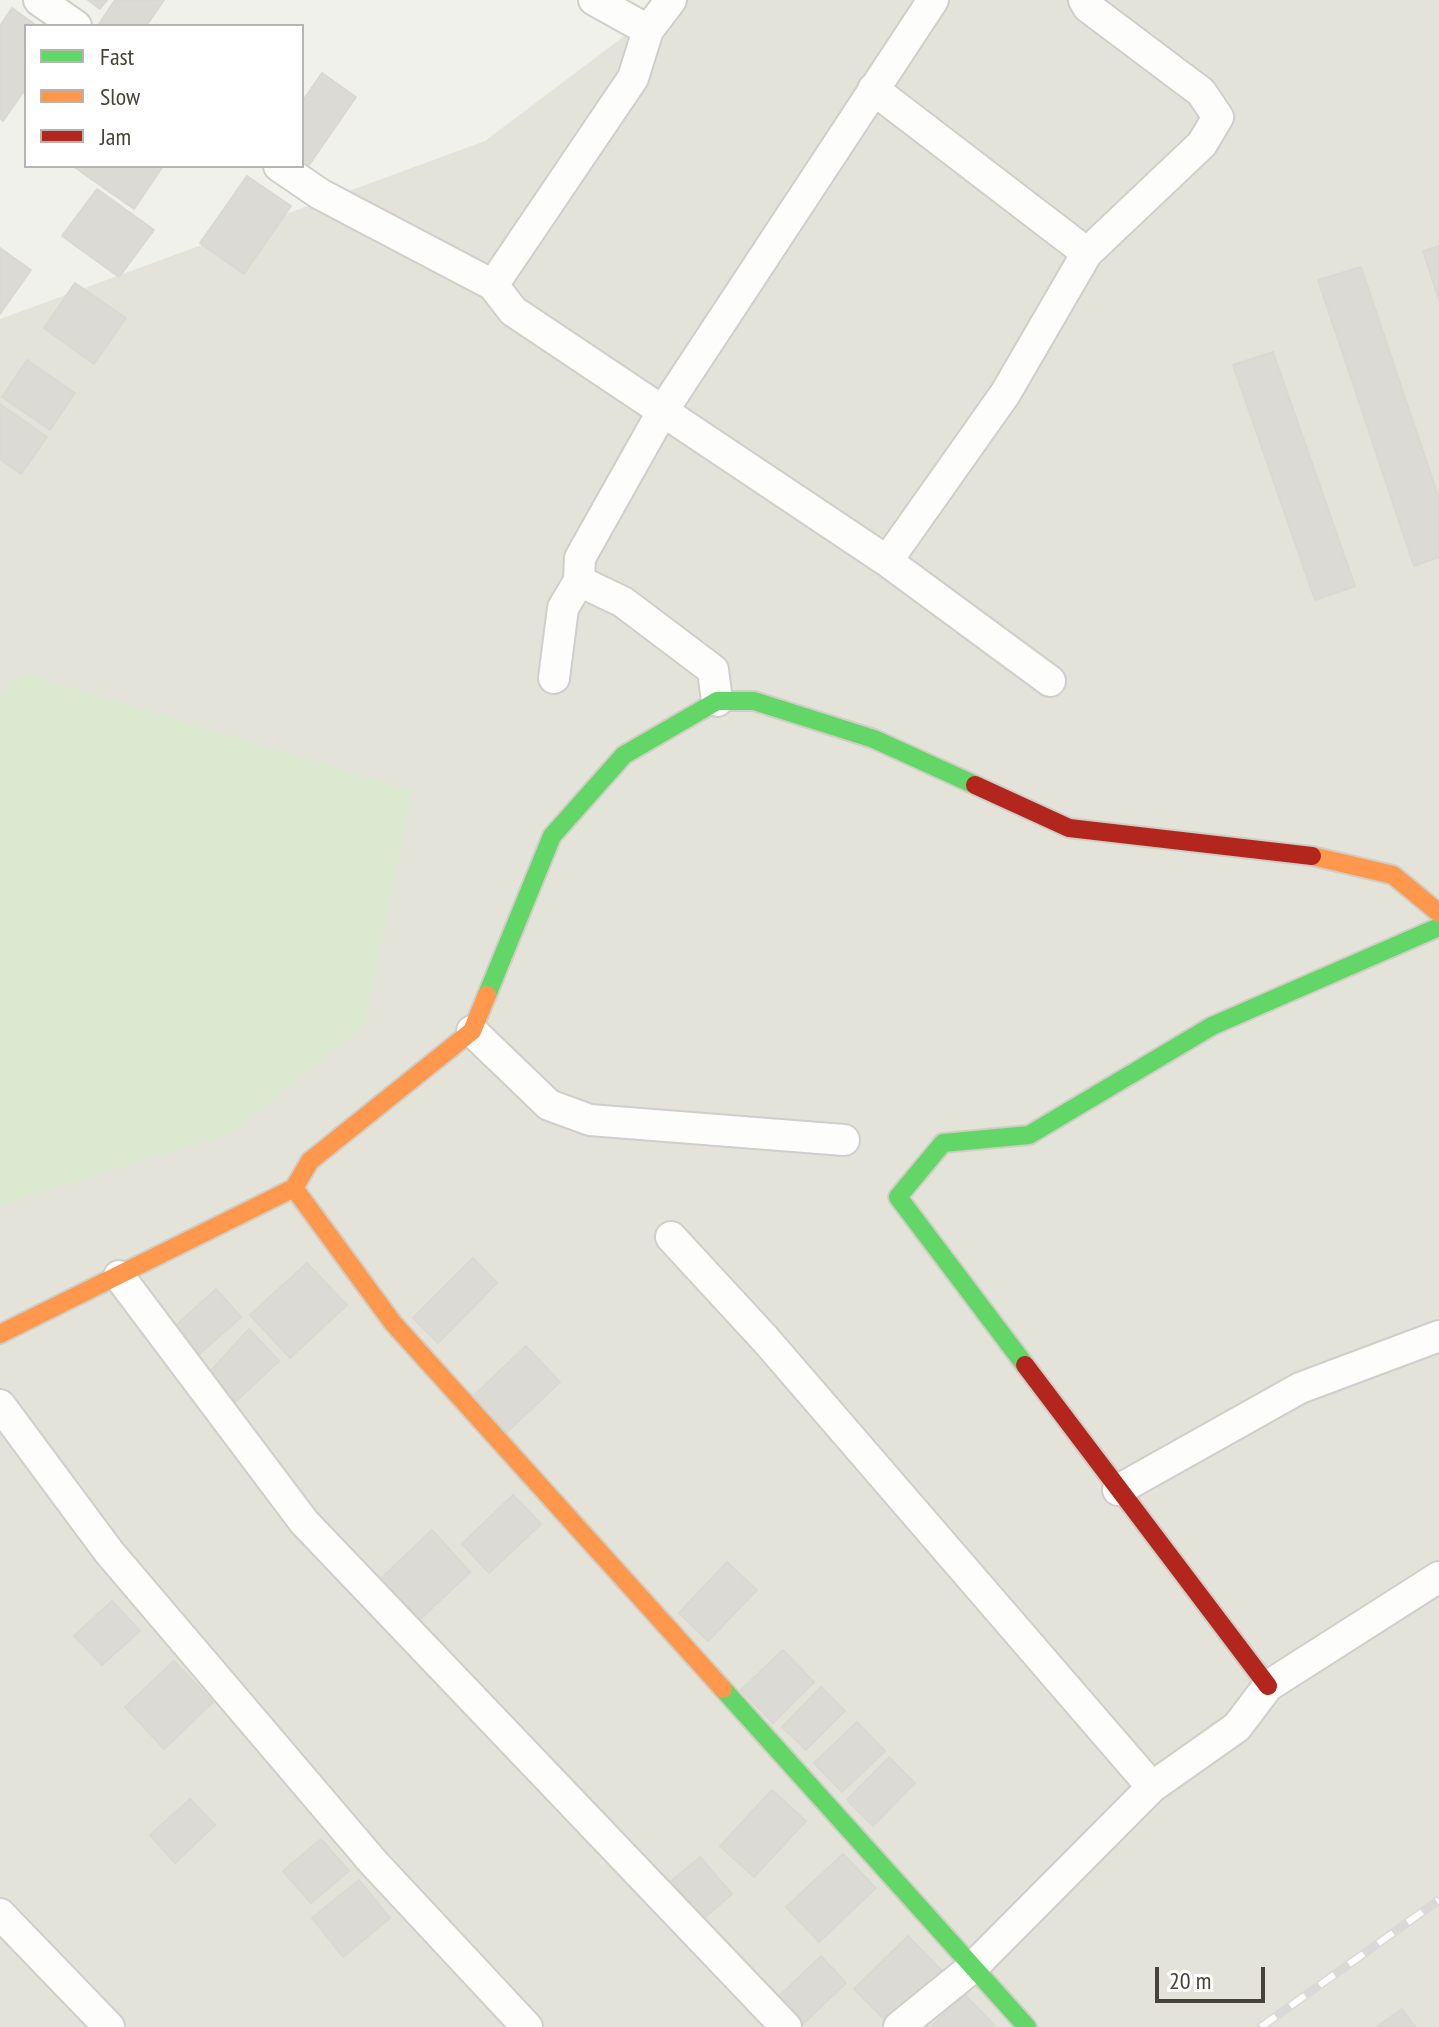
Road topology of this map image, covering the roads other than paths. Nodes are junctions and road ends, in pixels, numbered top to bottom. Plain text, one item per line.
1 (39, 0) edge
2 (594, 0) edge
3 (671, 0) edge
4 (933, 0) edge
5 (1084, 0) edge
6 (73, 24) edge
7 (648, 30) junction
8 (873, 89) junction
9 (282, 168) edge
10 (1087, 253) junction
11 (493, 285) junction
12 (662, 412) junction
13 (887, 561) junction
14 (579, 581) junction
15 (554, 678) dead end
16 (1050, 681) dead end
17 (717, 701) junction
18 (1439, 913) edge
19 (1439, 927) edge
20 (472, 1031) junction
21 (844, 1140) dead end
22 (294, 1188) junction
23 (671, 1237) dead end
24 (119, 1276) junction
25 (0, 1334) edge
26 (1439, 1336) edge
27 (0, 1405) edge
28 (1118, 1490) junction
29 (1439, 1577) edge
30 (1268, 1686) junction
31 (1152, 1787) junction
32 (0, 1914) edge
33 (973, 1967) junction
34 (109, 2027) edge
35 (527, 2027) edge
36 (786, 2027) edge
37 (899, 2027) edge
38 (1027, 2027) edge

1 - 6 street
2 - 7 street
3 - 7 street
4 - 8 street
5 - 10 street
7 - 11 street
8 - 10 street
8 - 12 street
9 - 11 street
10 - 13 street
11 - 12 street
12 - 13 street
12 - 14 street
13 - 16 street
14 - 15 street
14 - 17 street
17 - 18 street
17 - 20 street
19 - 28 street
20 - 21 street
20 - 22 street
22 - 24 street
22 - 33 street
23 - 31 street
24 - 25 street
24 - 36 street
26 - 28 street
27 - 35 street
28 - 30 street
29 - 30 street
30 - 31 street
31 - 33 street
32 - 34 street
33 - 37 street
33 - 38 street

